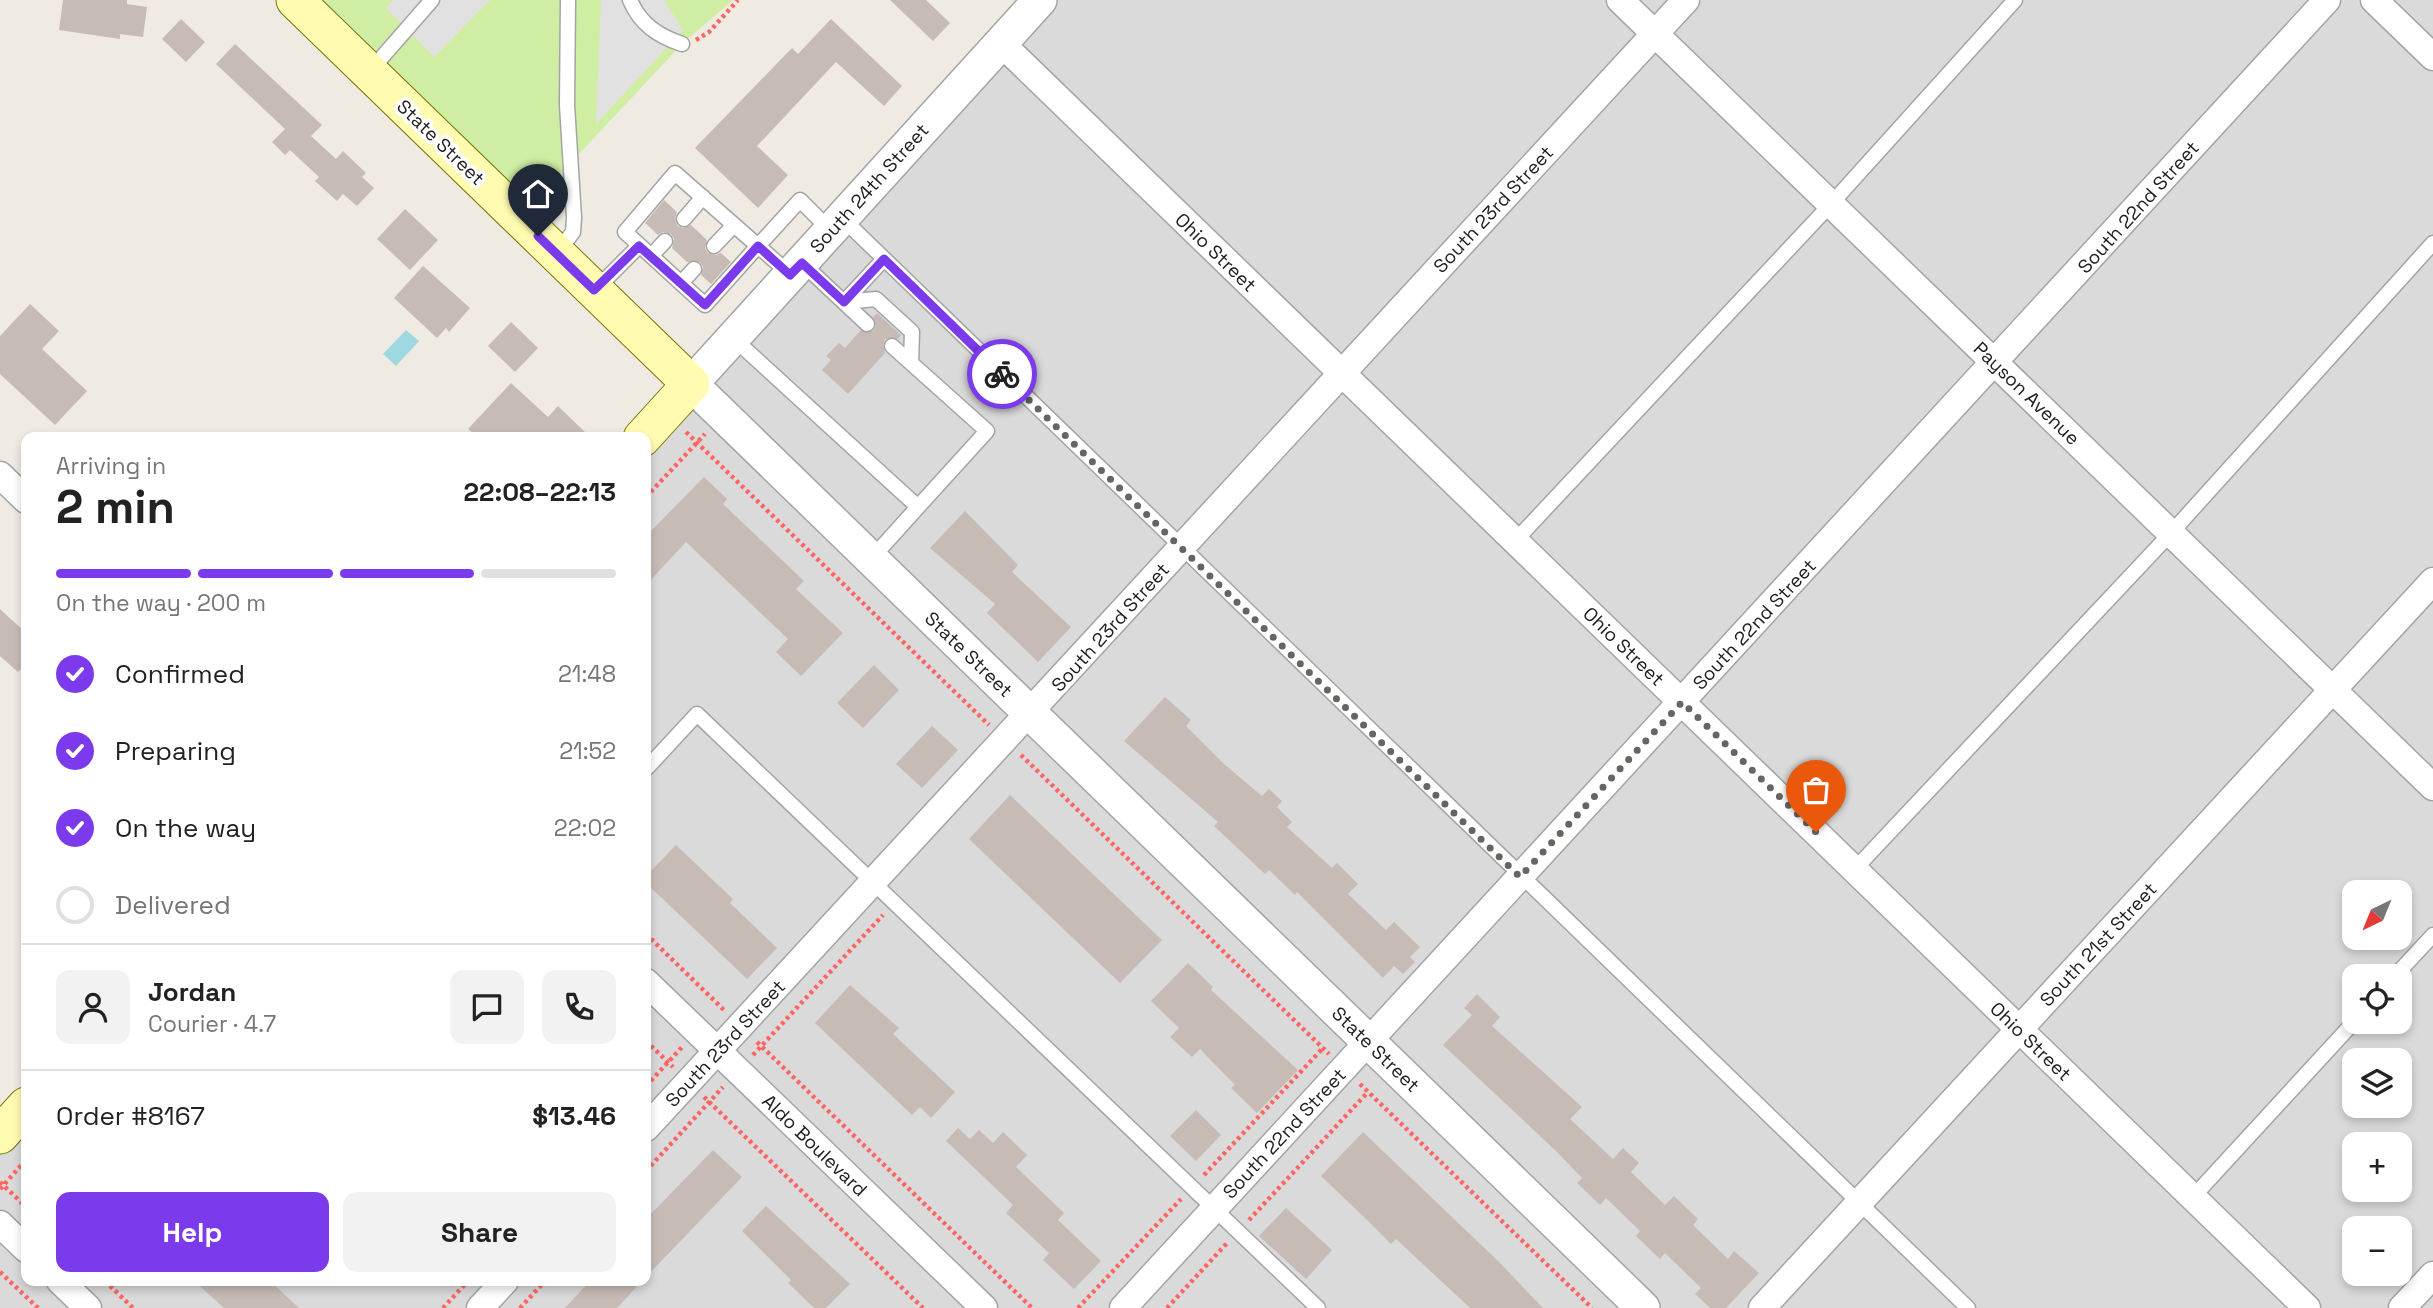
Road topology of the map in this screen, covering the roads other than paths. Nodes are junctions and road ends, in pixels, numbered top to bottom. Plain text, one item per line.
1 (295, 0) edge
2 (432, 0) edge
3 (568, 0) edge
4 (630, 0) edge
5 (1040, 0) edge
6 (1620, 0) edge
7 (1686, 0) edge
8 (2015, 0) edge
9 (2327, 0) edge
10 (2374, 0) edge
11 (1655, 34) junction
12 (1001, 43) junction
13 (682, 44) road end
14 (2433, 57) edge
15 (369, 72) junction
16 (703, 197) junction
17 (1831, 204) junction
18 (684, 219) dead end
19 (836, 224) junction
20 (734, 225) junction
21 (665, 241) dead end
22 (2433, 243) edge
23 (639, 246) junction
24 (714, 246) dead end
25 (758, 246) junction
26 (556, 254) junction
27 (651, 256) junction
28 (884, 259) junction
29 (694, 269) dead end
30 (796, 269) junction
31 (681, 283) junction
32 (594, 290) junction
33 (844, 302) junction
34 (867, 324) dead end
35 (733, 338) junction
36 (892, 346) dead end
37 (911, 363) junction
38 (1995, 363) junction
39 (1342, 373) junction
40 (691, 384) junction
41 (653, 425) edge
42 (0, 475) edge
43 (21, 495) edge
44 (918, 507) junction
45 (2171, 533) junction
46 (1515, 541) junction
47 (1181, 548) junction
48 (871, 559) junction
49 (2433, 581) edge
50 (2332, 690) junction
51 (1682, 702) junction
52 (1030, 713) junction
53 (651, 764) edge
54 (2433, 787) edge
55 (1854, 870) junction
56 (1520, 877) junction
57 (873, 884) junction
58 (2433, 935) edge
59 (2406, 964) edge
60 (651, 987) edge
61 (2019, 1030) junction
62 (2342, 1034) edge
63 (1368, 1041) junction
64 (717, 1051) junction
65 (21, 1112) edge
66 (651, 1123) edge
67 (0, 1135) edge
68 (2193, 1198) junction
69 (1859, 1203) junction
70 (1214, 1209) junction
71 (0, 1224) edge
72 (21, 1244) edge
73 (2433, 1275) edge
74 (65, 1286) edge
75 (500, 1286) edge
76 (1639, 1306) edge
77 (89, 1308) edge
78 (480, 1308) edge
79 (984, 1308) edge
80 (1123, 1308) edge
81 (1318, 1308) edge
82 (1762, 1308) edge
83 (1968, 1308) edge
84 (2306, 1308) edge
85 (2402, 1308) edge

1 - 15 main road, State Street
2 - 15 lane
3 - 26 lane
4 - 13 lane
5 - 12 street, South 24th Street
6 - 11 street, Payson Avenue
7 - 11 street, South 23rd Street
8 - 17 lane
9 - 38 street, South 22nd Street
10 - 14 street
11 - 17 street, Payson Avenue
11 - 39 street, South 23rd Street
12 - 19 street, South 24th Street
12 - 39 street, Ohio Street
15 - 26 main road, State Street
16 - 18 lane
16 - 20 lane
16 - 23 lane
17 - 38 street, Payson Avenue
17 - 46 lane
19 - 25 lane
19 - 28 lane
19 - 30 street, South 24th Street
20 - 24 lane
20 - 25 lane
21 - 27 lane
22 - 45 lane
23 - 27 lane
23 - 32 lane
25 - 30 lane
25 - 31 lane
26 - 32 main road, State Street
27 - 31 lane
28 - 33 lane
28 - 47 lane
29 - 31 lane
30 - 33 lane
30 - 35 street, South 24th Street
32 - 40 main road, State Street
33 - 34 lane
33 - 37 lane
35 - 40 street, South 24th Street
35 - 44 lane
36 - 37 lane
37 - 44 lane
38 - 45 street, Payson Avenue
38 - 51 street, South 22nd Street
39 - 46 street, Ohio Street
39 - 47 street, South 23rd Street
40 - 41 main road, South 24th Street
40 - 48 street, State Street
42 - 43 street
44 - 48 lane
45 - 50 street, Payson Avenue
45 - 55 lane
46 - 51 street, Ohio Street
47 - 52 street, South 23rd Street
47 - 56 lane
48 - 52 street, State Street
49 - 50 street, South 21st Street
50 - 54 street, Payson Avenue
50 - 61 street, South 21st Street
51 - 55 street, Ohio Street
51 - 56 street, South 22nd Street
52 - 57 street, South 23rd Street
52 - 63 street, State Street
53 - 57 lane
55 - 61 street, Ohio Street
56 - 63 street, South 22nd Street
56 - 69 lane
57 - 64 street, South 23rd Street
57 - 70 lane
58 - 59 lane
60 - 64 street, Aldo Boulevard
61 - 68 street, Ohio Street
61 - 69 street, South 21st Street
62 - 68 lane
63 - 70 street, South 22nd Street
63 - 76 street, State Street
64 - 66 street, South 23rd Street
64 - 79 street, Aldo Boulevard
65 - 67 main road
68 - 84 street, Ohio Street
69 - 82 street, South 21st Street
69 - 83 lane
70 - 80 street, South 22nd Street
70 - 81 lane
71 - 72 street
73 - 85 street
74 - 77 street
75 - 78 street

